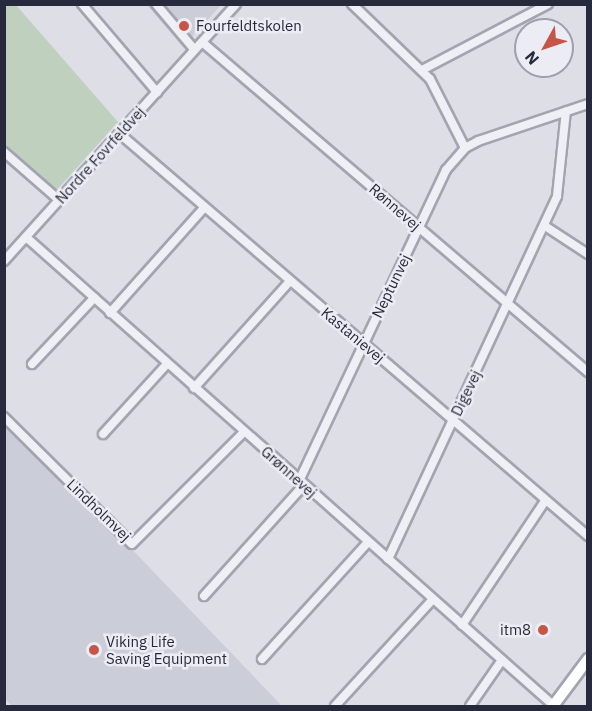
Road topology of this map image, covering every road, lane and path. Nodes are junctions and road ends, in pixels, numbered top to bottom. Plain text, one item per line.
1 (82, 4) edge
2 (156, 4) edge
3 (236, 4) edge
4 (352, 4) edge
5 (548, 4) edge
6 (202, 42) junction
7 (194, 49) junction
8 (422, 70) junction
9 (157, 92) junction
10 (588, 104) edge
11 (566, 111) junction
12 (120, 134) junction
13 (465, 148) junction
14 (4, 152) edge
15 (59, 200) junction
16 (204, 208) junction
17 (545, 226) junction
18 (419, 228) junction
19 (26, 237) junction
20 (588, 254) edge
21 (4, 261) edge
22 (290, 281) junction
23 (94, 298) junction
24 (508, 305) junction
25 (110, 313) junction
26 (363, 344) junction
27 (32, 364) dead end
28 (167, 364) junction
29 (588, 372) edge
30 (194, 388) junction
31 (4, 417) edge
32 (453, 420) junction
33 (244, 432) junction
34 (103, 434) dead end
35 (302, 483) junction
36 (545, 501) junction
37 (588, 536) edge
38 (368, 542) junction
39 (388, 559) junction
40 (204, 596) dead end
41 (433, 599) junction
42 (462, 625) junction
43 (262, 659) dead end
44 (588, 659) edge
45 (502, 660) junction
46 (335, 706) edge
47 (470, 706) edge
48 (554, 706) edge

1 - 9 street
2 - 7 street
3 - 6 street, Nordre Fovrfeldvej
4 - 8 street
5 - 8 street
6 - 7 street, Nordre Fovrfeldvej
6 - 18 street, Rønnevej
7 - 9 street, Nordre Fovrfeldvej
8 - 13 street
9 - 12 street, Nordre Fovrfeldvej
10 - 11 street, Neptunvej
11 - 13 street, Neptunvej
11 - 17 street, Digevej
12 - 15 street, Nordre Fovrfeldvej
12 - 16 street, Kastanievej
13 - 18 street, Neptunvej
14 - 15 street
15 - 19 street, Nordre Fovrfeldvej
16 - 22 street, Kastanievej
16 - 25 street
17 - 20 street
17 - 24 street, Digevej
18 - 24 street, Rønnevej
18 - 26 street, Neptunvej
19 - 21 street, Nordre Fovrfeldvej
19 - 23 street, Grønnevej
22 - 26 street, Kastanievej
22 - 30 street
23 - 25 street, Grønnevej
23 - 27 street
24 - 29 street, Rønnevej
24 - 32 street, Digevej
25 - 28 street, Grønnevej
26 - 32 street, Kastanievej
26 - 35 street, Neptunvej
28 - 30 street, Grønnevej
28 - 34 street
30 - 33 street, Grønnevej
31 - 33 street, Lindholmvej
32 - 36 street, Kastanievej
32 - 39 street, Digevej
33 - 35 street, Grønnevej
35 - 38 street, Grønnevej
35 - 40 street, Neptunvej
36 - 37 street, Kastanievej
36 - 42 street
38 - 39 street, Grønnevej
38 - 43 street
39 - 41 street, Grønnevej
41 - 42 street, Grønnevej
41 - 46 street
42 - 45 street, Grønnevej
44 - 48 main road
45 - 47 street
45 - 48 street, Grønnevej

